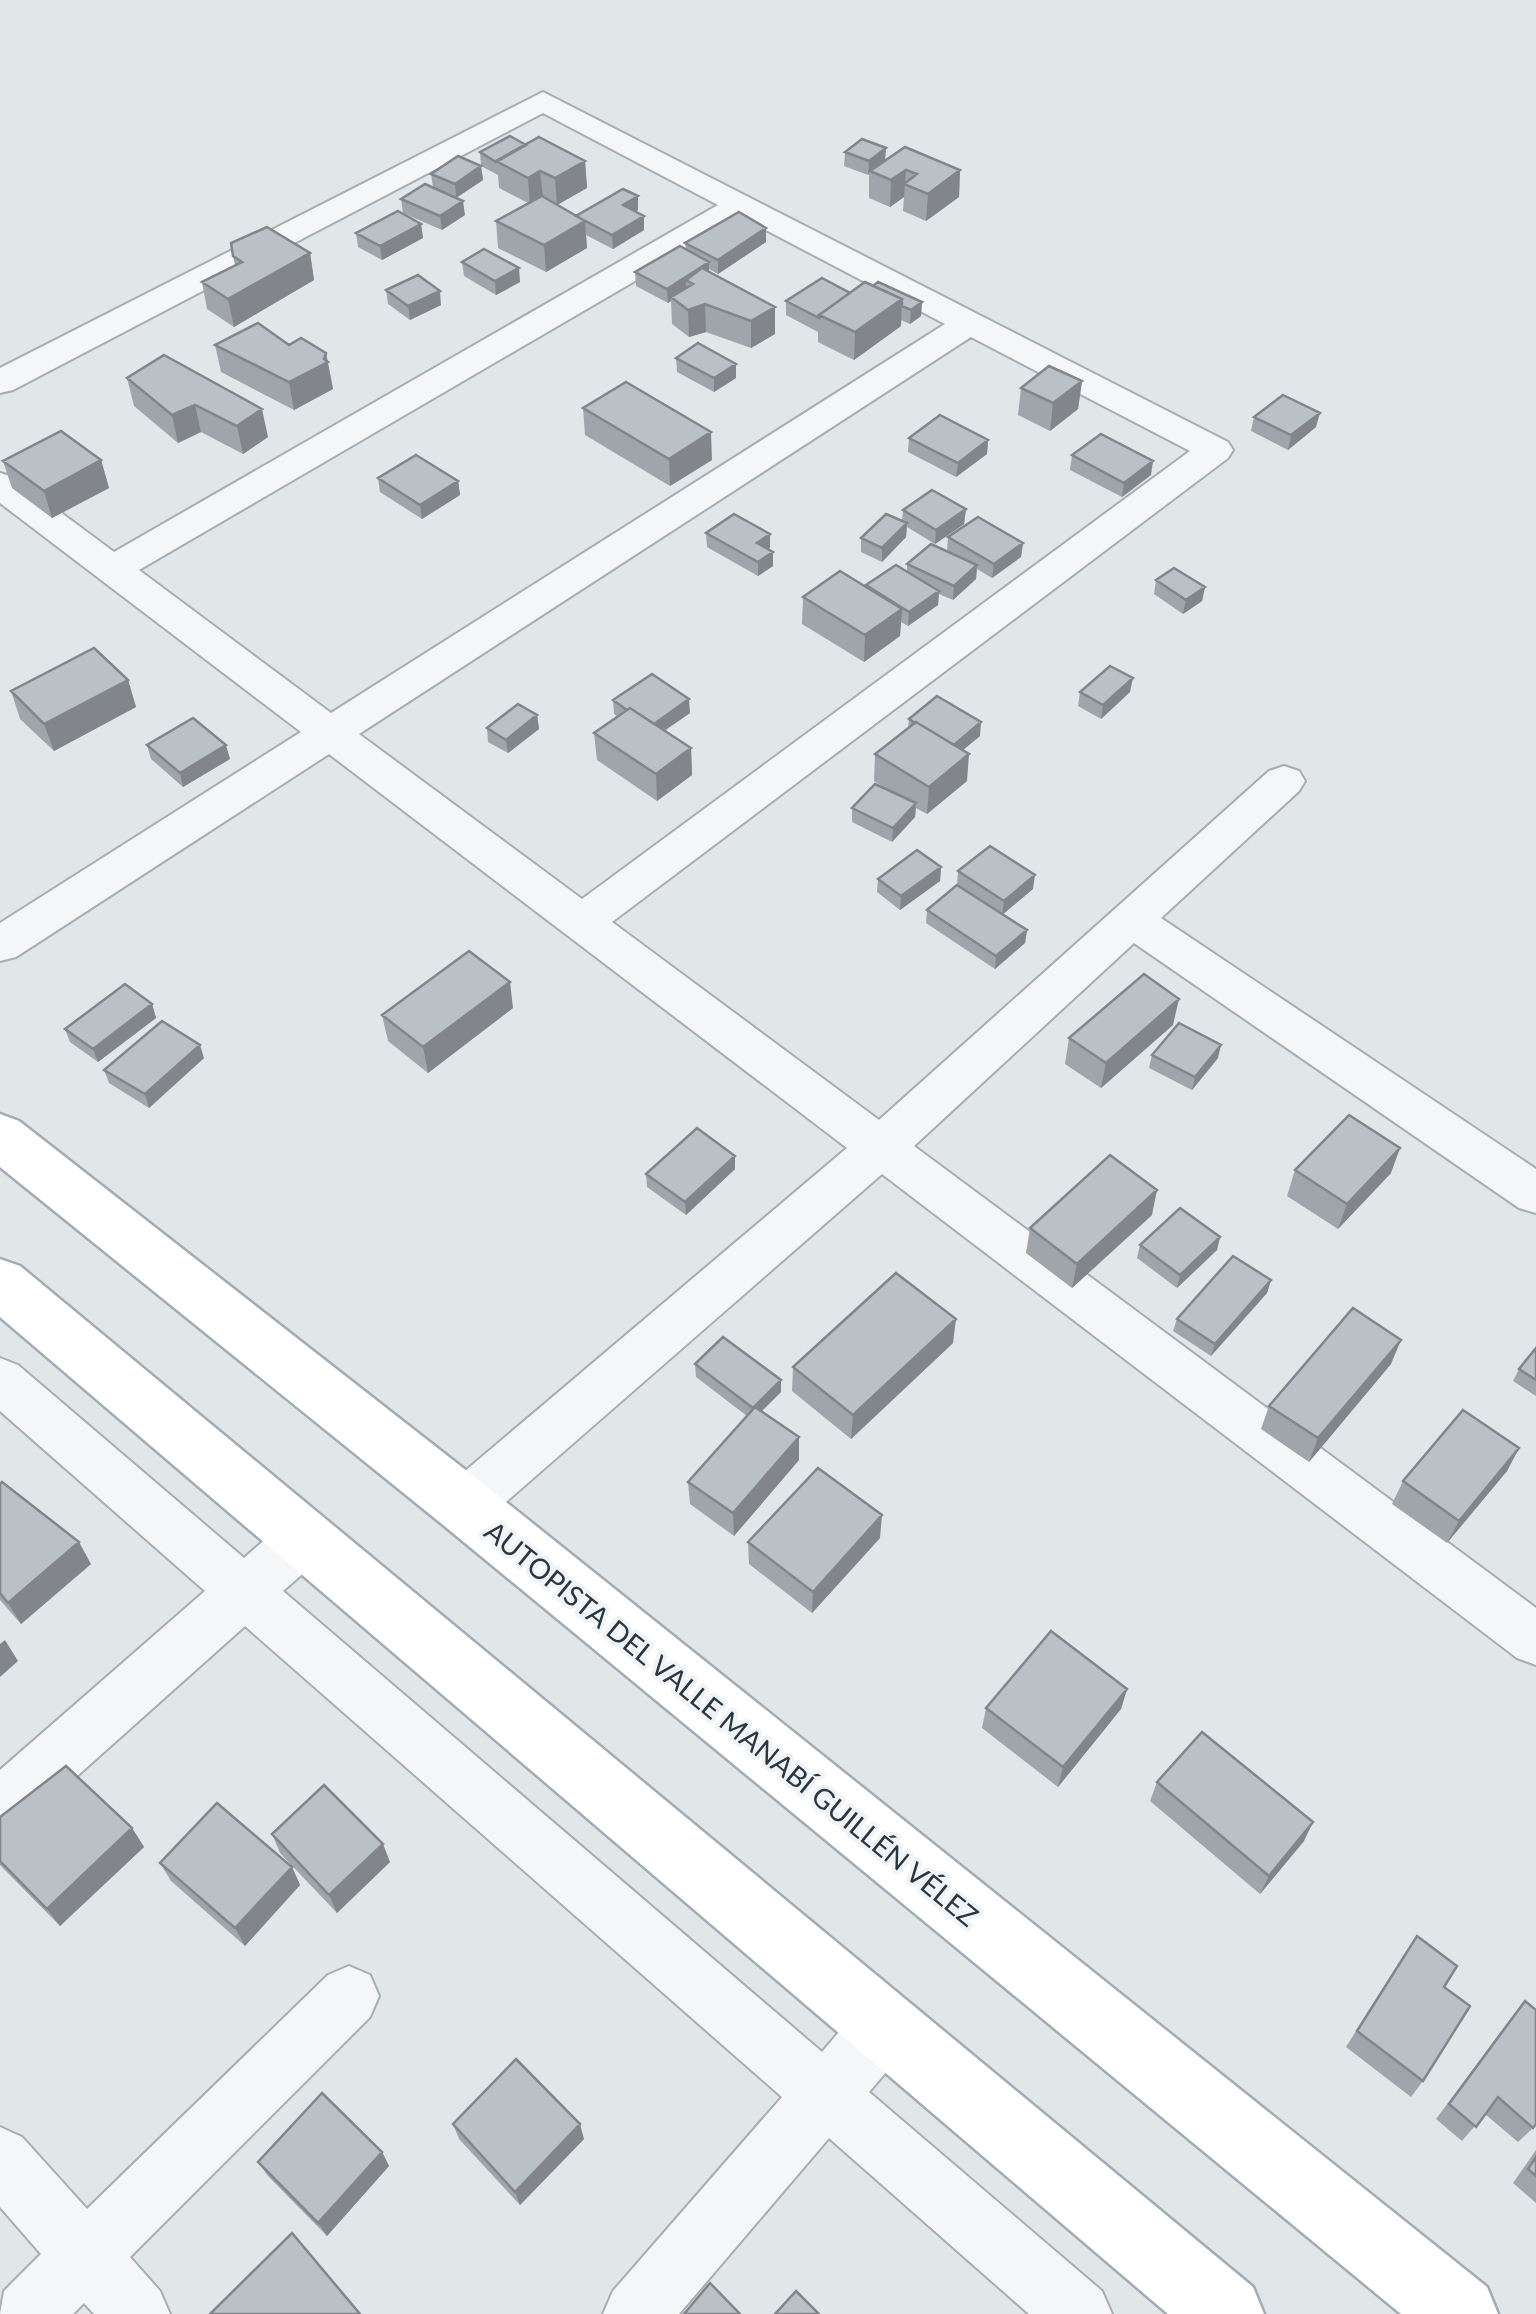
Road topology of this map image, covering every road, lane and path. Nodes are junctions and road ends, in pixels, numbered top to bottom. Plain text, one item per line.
1 (742, 205) junction
2 (970, 323) junction
3 (0, 382) edge
4 (0, 485) edge
5 (112, 569) junction
6 (331, 734) junction
7 (1284, 781) dead end
8 (1133, 921) junction
9 (579, 924) junction
10 (0, 945) edge
11 (0, 1136) edge
12 (880, 1148) junction
13 (1536, 1194) edge
14 (0, 1283) edge
15 (0, 1380) edge
16 (464, 1505) junction
17 (304, 1540) junction
18 (243, 1594) junction
19 (1536, 1640) edge
20 (0, 1807) edge
21 (349, 1996) dead end
22 (884, 2026) junction
23 (826, 2094) junction
24 (0, 2159) edge
25 (84, 2254) junction
26 (27, 2314) edge
27 (137, 2314) edge
28 (636, 2314) edge
29 (1079, 2314) edge
30 (1226, 2314) edge
31 (1460, 2314) edge

1 - 2 street
1 - 3 street
1 - 5 street
2 - 6 street
2 - 9 street
4 - 5 street
5 - 6 street
6 - 9 street
6 - 10 street
7 - 8 street
8 - 12 street
8 - 13 street
9 - 12 street
11 - 16 main road, AUTOPISTA DEL VALLE MANABÍ GUILLÉN VÉLEZ
12 - 16 street
12 - 19 street
14 - 17 main road
15 - 18 street
16 - 31 main road, AUTOPISTA DEL VALLE MANABÍ GUILLÉN VÉLEZ
17 - 18 street
17 - 22 main road
18 - 20 street
18 - 23 street
21 - 25 street
22 - 23 street
22 - 30 main road
23 - 28 street
23 - 29 street
24 - 25 street
25 - 26 street
25 - 27 street

